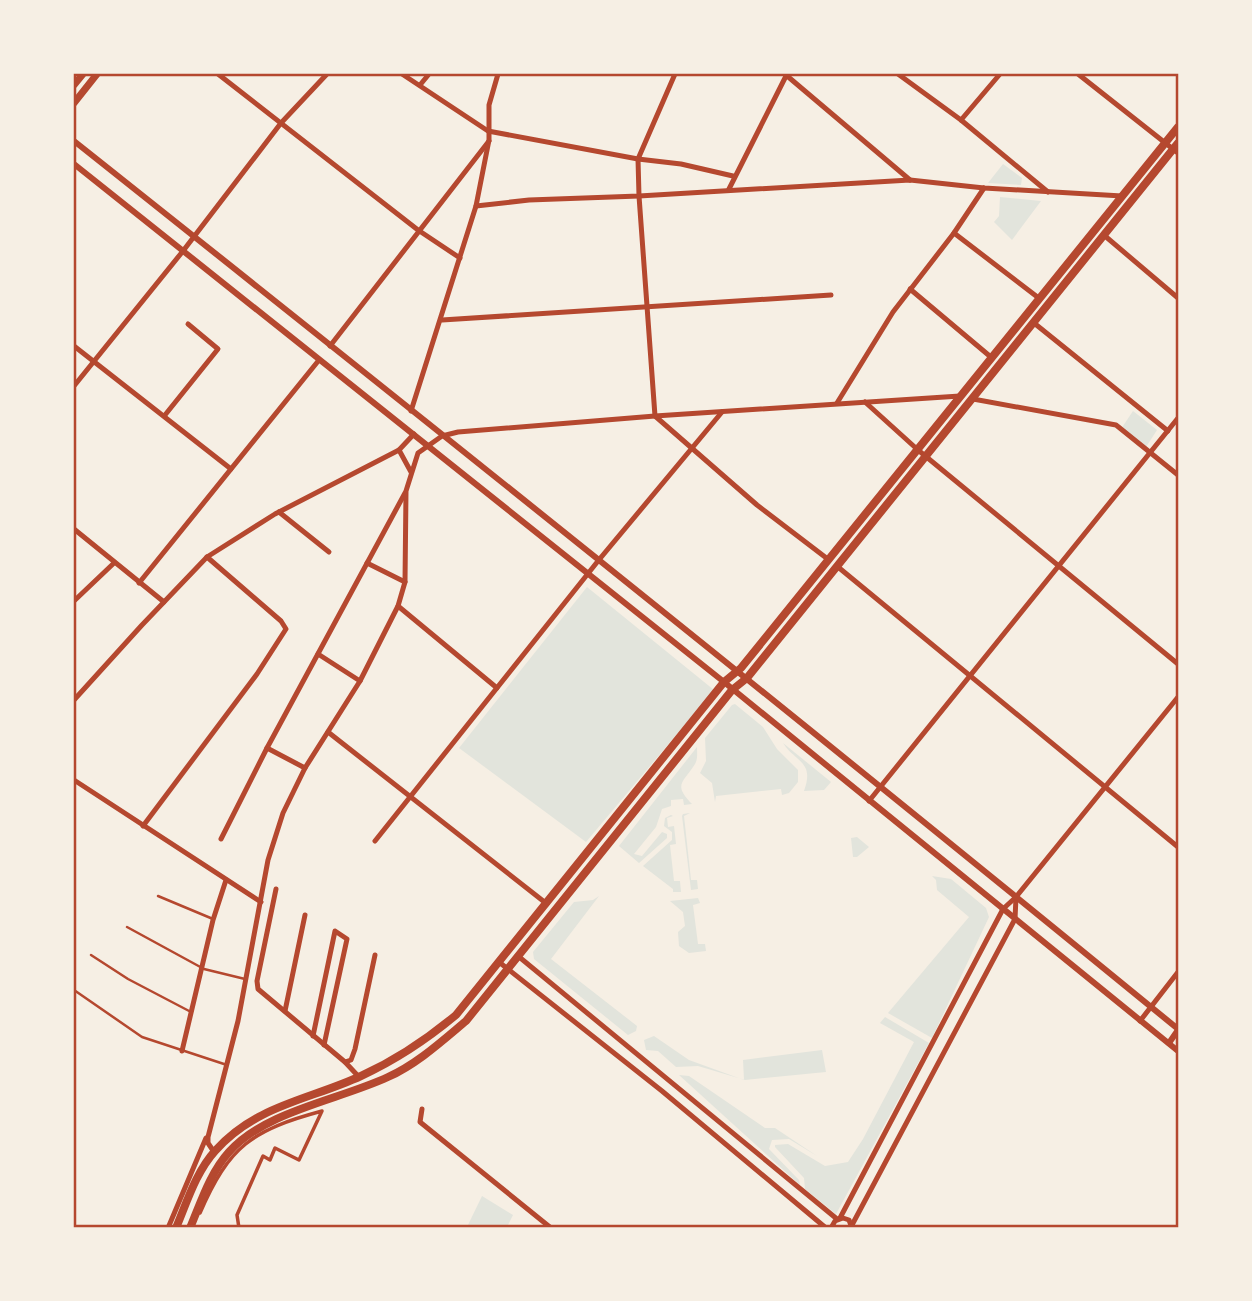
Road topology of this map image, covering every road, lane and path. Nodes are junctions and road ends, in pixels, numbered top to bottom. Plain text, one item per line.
1 (83, 74) edge
2 (97, 74) edge
3 (218, 74) edge
4 (327, 74) edge
5 (402, 74) edge
6 (429, 74) edge
7 (498, 74) edge
8 (675, 74) edge
9 (787, 74) edge
10 (898, 74) edge
11 (1000, 74) edge
12 (1078, 74) edge
13 (74, 85) edge
14 (420, 85) junction
15 (74, 103) edge
16 (961, 121) junction
17 (281, 123) junction
18 (1178, 127) edge
19 (488, 131) junction
20 (489, 140) junction
21 (74, 141) edge
22 (1166, 143) junction
23 (1177, 148) edge
24 (639, 159) junction
25 (74, 164) edge
26 (733, 176) junction
27 (910, 180) junction
28 (984, 188) junction
29 (729, 189) junction
30 (1048, 191) junction
31 (639, 196) junction
32 (1122, 196) junction
33 (476, 206) junction
34 (418, 230) junction
35 (954, 233) junction
36 (194, 236) junction
37 (1105, 236) junction
38 (183, 251) junction
39 (460, 258) junction
40 (910, 289) junction
41 (831, 295) dead end
42 (1178, 298) edge
43 (1040, 299) junction
44 (648, 307) junction
45 (442, 320) junction
46 (1034, 323) junction
47 (188, 324) dead end
48 (74, 346) edge
49 (331, 346) junction
50 (992, 358) junction
51 (319, 360) junction
52 (93, 362) junction
53 (74, 386) edge
54 (960, 396) junction
55 (973, 399) junction
56 (865, 402) junction
57 (837, 403) junction
58 (411, 411) junction
59 (722, 412) junction
60 (165, 415) junction
61 (655, 416) junction
62 (1178, 418) edge
63 (1173, 429) edge
64 (414, 434) junction
65 (442, 436) junction
66 (429, 446) junction
67 (399, 450) junction
68 (692, 450) junction
69 (918, 450) junction
70 (1150, 452) junction
71 (926, 456) junction
72 (231, 469) junction
73 (411, 472) junction
74 (1178, 475) edge
75 (406, 491) junction
76 (279, 512) junction
77 (74, 529) edge
78 (329, 552) dead end
79 (207, 557) junction
80 (829, 560) junction
81 (598, 561) junction
82 (367, 562) junction
83 (114, 563) junction
84 (1059, 566) junction
85 (838, 567) junction
86 (587, 575) junction
87 (405, 582) junction
88 (139, 583) junction
89 (74, 601) edge
90 (164, 603) junction
91 (398, 606) junction
92 (318, 654) junction
93 (1178, 664) edge
94 (739, 670) junction
95 (971, 675) junction
96 (747, 678) junction
97 (359, 681) junction
98 (724, 682) junction
99 (497, 688) junction
100 (732, 690) junction
101 (1178, 697) edge
102 (74, 700) edge
103 (328, 732) junction
104 (267, 748) junction
105 (305, 768) junction
106 (74, 780) edge
107 (880, 788) junction
108 (1105, 788) junction
109 (410, 796) junction
110 (869, 801) junction
111 (143, 826) junction
112 (221, 839) dead end
113 (375, 841) dead end
114 (1178, 847) edge
115 (226, 880) junction
116 (276, 889) dead end
117 (158, 896) dead end
118 (1016, 897) junction
119 (261, 902) junction
120 (547, 904) junction
121 (1003, 909) junction
122 (305, 915) dead end
123 (213, 919) junction
124 (1015, 919) junction
125 (127, 927) dead end
126 (254, 941) junction
127 (266, 944) junction
128 (91, 955) dead end
129 (375, 955) dead end
130 (518, 956) junction
131 (499, 962) junction
132 (202, 968) junction
133 (507, 968) junction
134 (1178, 972) edge
135 (247, 979) junction
136 (325, 980) junction
137 (337, 986) junction
138 (74, 990) edge
139 (1130, 990) junction
140 (1119, 1004) junction
141 (1151, 1006) junction
142 (285, 1011) junction
143 (192, 1012) junction
144 (1140, 1021) junction
145 (1178, 1030) edge
146 (313, 1036) junction
147 (1169, 1043) junction
148 (324, 1045) junction
149 (631, 1049) junction
150 (181, 1051) junction
151 (1178, 1051) edge
152 (622, 1059) junction
153 (345, 1062) junction
154 (228, 1065) junction
155 (359, 1077) junction
156 (422, 1109) dead end
157 (211, 1125) junction
158 (214, 1152) junction
159 (839, 1219) junction
160 (852, 1226) edge
161 (168, 1227) edge
162 (176, 1227) edge
163 (192, 1227) edge
164 (239, 1227) edge
165 (551, 1227) edge
166 (829, 1227) edge

1 - 13 main road
2 - 15 main road
3 - 17 street
4 - 17 street
5 - 14 street
6 - 14 street
7 - 19 street
8 - 24 street
9 - 26 street
9 - 27 street
10 - 16 street
11 - 16 street
12 - 22 street
14 - 19 street
16 - 30 street
17 - 34 street
17 - 36 street
18 - 22 main road
19 - 20 street
19 - 24 street
20 - 33 street
20 - 34 street
21 - 36 street
22 - 23 street
22 - 32 main road
23 - 37 main road
24 - 26 street
24 - 31 street
25 - 38 street
26 - 29 street
27 - 28 street
27 - 29 street
28 - 30 street
28 - 35 street
29 - 31 street
30 - 32 street
31 - 33 street
31 - 44 street
32 - 43 main road
33 - 39 street
34 - 39 street
34 - 49 street
35 - 40 street
35 - 43 street
36 - 38 street
36 - 49 street
37 - 42 street
37 - 46 main road
38 - 51 street
38 - 52 street
39 - 45 street
40 - 50 street
40 - 57 street
41 - 44 street
43 - 50 main road
44 - 45 street
44 - 61 street
45 - 58 street
46 - 55 main road
46 - 63 street
47 - 60 street
48 - 52 street
49 - 58 street
50 - 54 main road
51 - 64 street
51 - 72 street
52 - 53 street
52 - 60 street
54 - 56 street
54 - 69 main road
55 - 70 street
55 - 71 main road
56 - 57 street
56 - 69 street
57 - 59 street
58 - 65 street
59 - 61 street
59 - 68 street
60 - 72 street
61 - 65 street
61 - 68 street
62 - 63 street
63 - 70 street
64 - 66 street
64 - 67 street
65 - 66 street
65 - 81 street
66 - 73 street
66 - 86 street
67 - 73 street
67 - 76 street
68 - 80 street
68 - 81 street
69 - 71 street
69 - 80 main road
70 - 74 street
70 - 84 street
71 - 84 street
71 - 85 main road
72 - 88 street
73 - 75 street
75 - 82 street
75 - 87 street
76 - 78 street
76 - 79 street
77 - 83 street
79 - 90 street
79 - 111 street
80 - 94 main road
81 - 86 street
81 - 94 street
82 - 87 street
82 - 92 street
83 - 88 street
83 - 89 street
84 - 93 street
84 - 95 street
85 - 95 street
85 - 96 main road
86 - 98 street
86 - 99 street
87 - 91 street
88 - 90 street
90 - 102 street
91 - 97 street
91 - 99 street
92 - 97 street
92 - 104 street
94 - 96 street
94 - 98 main road
95 - 107 street
95 - 108 street
96 - 100 main road
96 - 107 street
97 - 103 street
98 - 100 street
98 - 120 main road
99 - 109 street
100 - 110 street
100 - 130 main road
101 - 108 street
103 - 105 street
103 - 109 street
104 - 105 street
104 - 112 street
105 - 119 street
106 - 111 street
107 - 110 street
107 - 118 street
108 - 114 street
108 - 118 street
109 - 113 street
109 - 120 street
110 - 121 street
111 - 115 street
115 - 119 street
115 - 123 street
116 - 127 street
117 - 123 lane
118 - 121 street
118 - 124 street
118 - 139 street
119 - 126 street
120 - 131 main road
121 - 124 street
121 - 159 street
122 - 142 street
123 - 132 street
124 - 140 street
124 - 160 street
125 - 132 lane
126 - 127 street
126 - 135 street
127 - 142 street
128 - 143 lane
129 - 153 street
130 - 133 main road
130 - 149 street
131 - 133 street
131 - 155 main road
132 - 135 lane
132 - 143 street
133 - 152 street
133 - 163 main road
134 - 141 street
135 - 154 street
136 - 137 street
136 - 137 street
136 - 146 street
137 - 148 street
138 - 150 lane
139 - 140 street
139 - 141 street
140 - 144 street
141 - 144 street
141 - 145 street
142 - 146 street
143 - 150 street
144 - 147 street
145 - 147 street
146 - 148 street
147 - 151 street
148 - 153 street
149 - 152 street
149 - 159 street
150 - 154 lane
152 - 166 street
153 - 155 street
154 - 157 street
155 - 158 main road
156 - 165 street
157 - 158 street
157 - 161 street
158 - 162 main road
159 - 160 street
159 - 166 street
163 - 164 street

